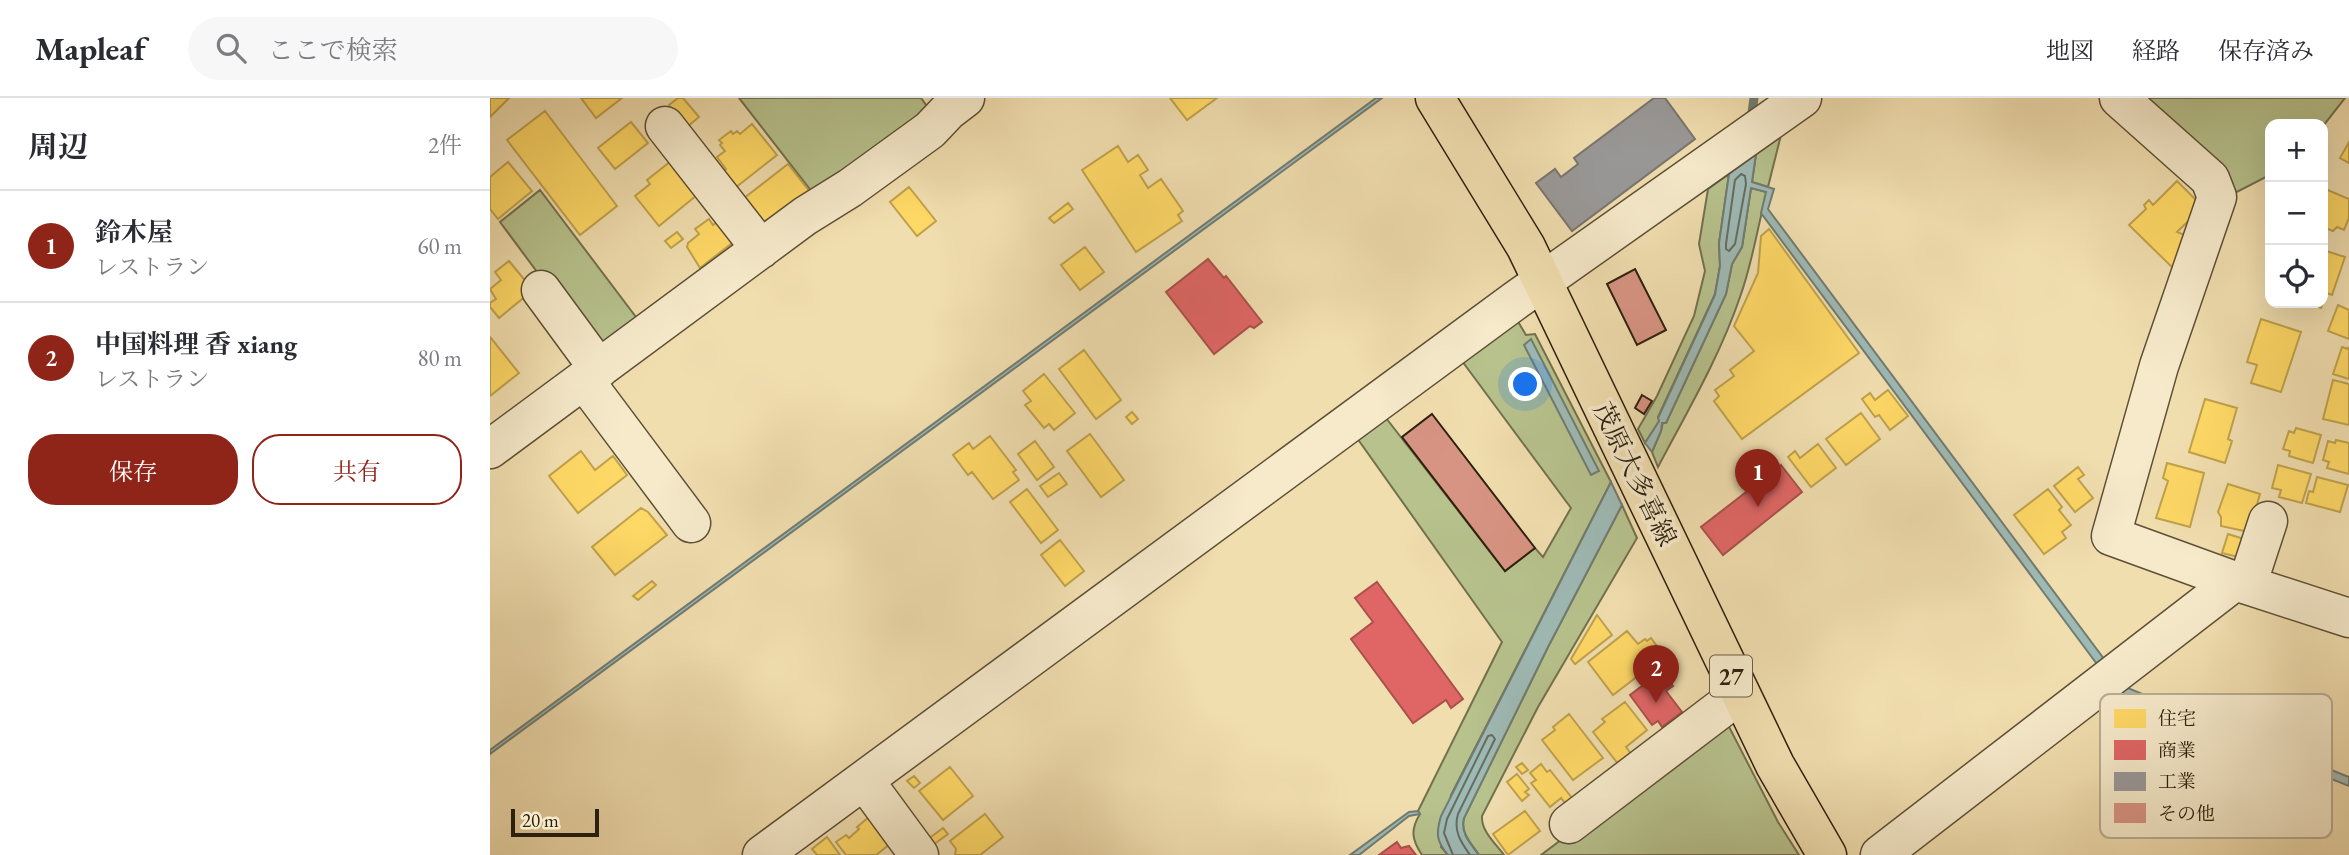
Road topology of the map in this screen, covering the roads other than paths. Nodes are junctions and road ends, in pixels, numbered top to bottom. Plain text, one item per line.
1 (1435, 98) edge
2 (1802, 98) edge
3 (2119, 98) edge
4 (950, 102) edge
5 (665, 126) dead end
6 (761, 249) junction
7 (1543, 281) junction
8 (541, 290) dead end
9 (592, 375) junction
10 (490, 449) edge
11 (2268, 521) dead end
12 (691, 523) dead end
13 (2241, 583) junction
14 (2349, 618) edge
15 (1740, 694) junction
16 (864, 780) junction
17 (1569, 824) dead end
18 (762, 855) edge
19 (919, 855) edge
20 (1828, 855) edge
21 (1880, 855) edge

1 - 7 main road, 茂原大多喜線 / 27
2 - 7 street
3 - 13 street
4 - 6 street
5 - 6 street
6 - 9 street
7 - 15 main road, 茂原大多喜線 / 27
7 - 16 street
8 - 9 street
9 - 10 street
9 - 12 street
11 - 13 street
13 - 14 street
13 - 21 street
15 - 17 street
15 - 20 main road, 茂原大多喜線 / 27
16 - 18 street
16 - 19 street

